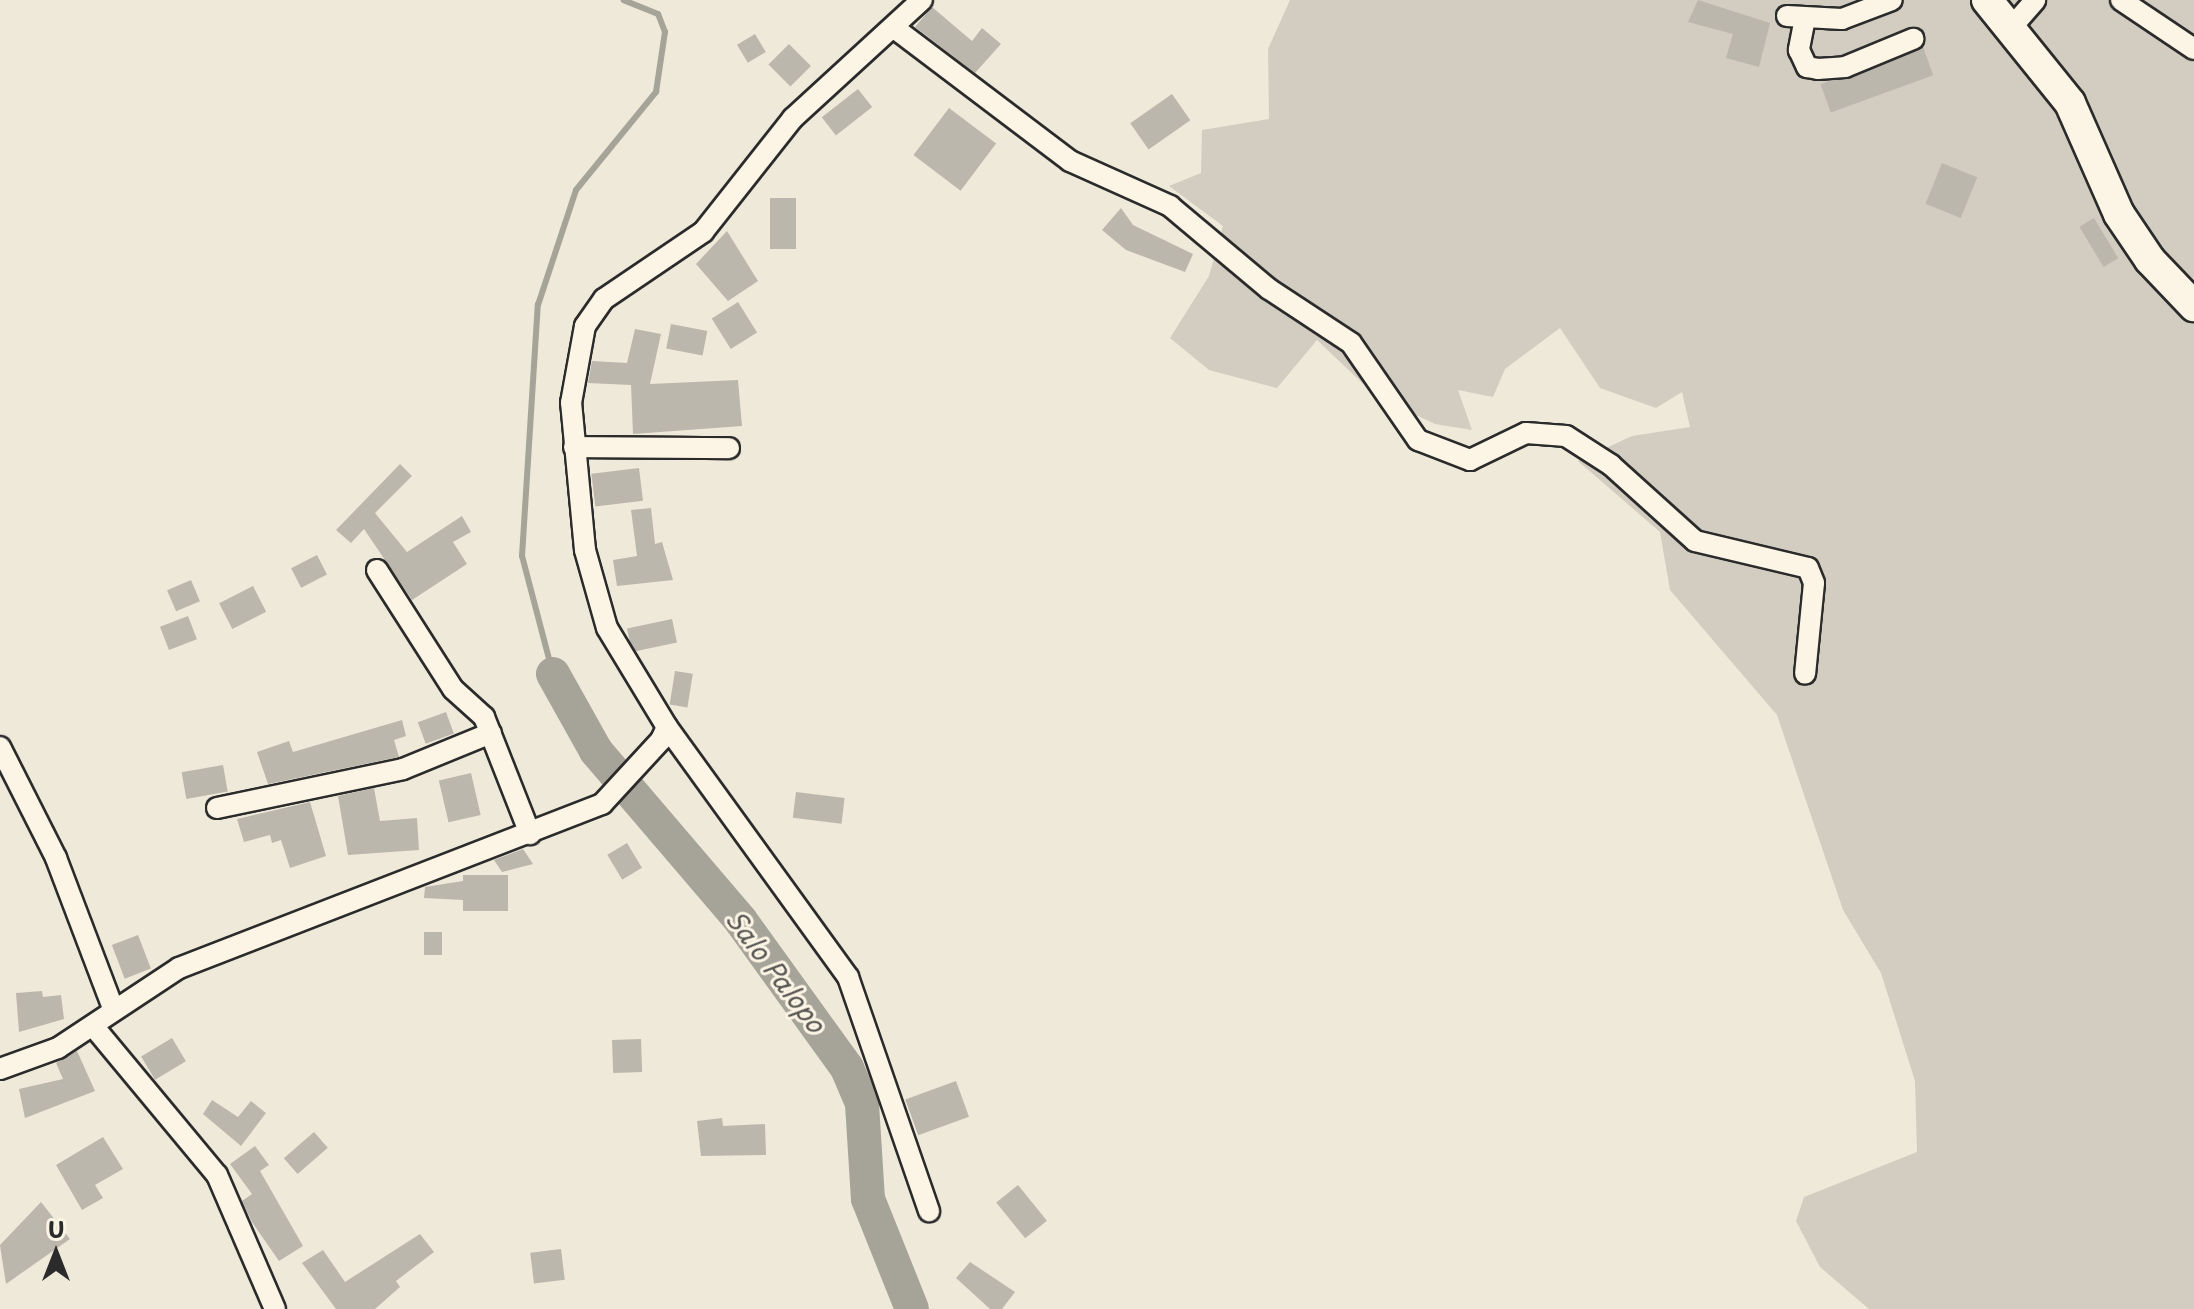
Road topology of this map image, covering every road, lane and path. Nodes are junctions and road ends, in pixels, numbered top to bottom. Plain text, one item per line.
1 (922, 0) edge
2 (1892, 0) edge
3 (1987, 0) edge
4 (2035, 0) edge
5 (2121, 0) edge
6 (2011, 28) junction
7 (897, 30) junction
8 (1913, 39) dead end
9 (2194, 49) edge
10 (2194, 306) edge
11 (574, 447) junction
12 (729, 448) dead end
13 (377, 570) dead end
14 (1805, 674) dead end
15 (491, 733) junction
16 (664, 734) junction
17 (0, 747) edge
18 (217, 808) dead end
19 (530, 834) junction
20 (113, 1008) junction
21 (94, 1027) junction
22 (0, 1069) edge
23 (929, 1211) dead end
24 (275, 1309) edge

1 - 7 street
2 - 8 street
3 - 6 highway
4 - 6 street
5 - 9 street
6 - 10 highway
7 - 11 street
7 - 14 street
11 - 12 street
11 - 16 street
13 - 15 street
15 - 18 street
15 - 19 street
16 - 19 street
16 - 23 street
17 - 20 street
19 - 20 street
20 - 21 street
21 - 22 street
21 - 24 street

